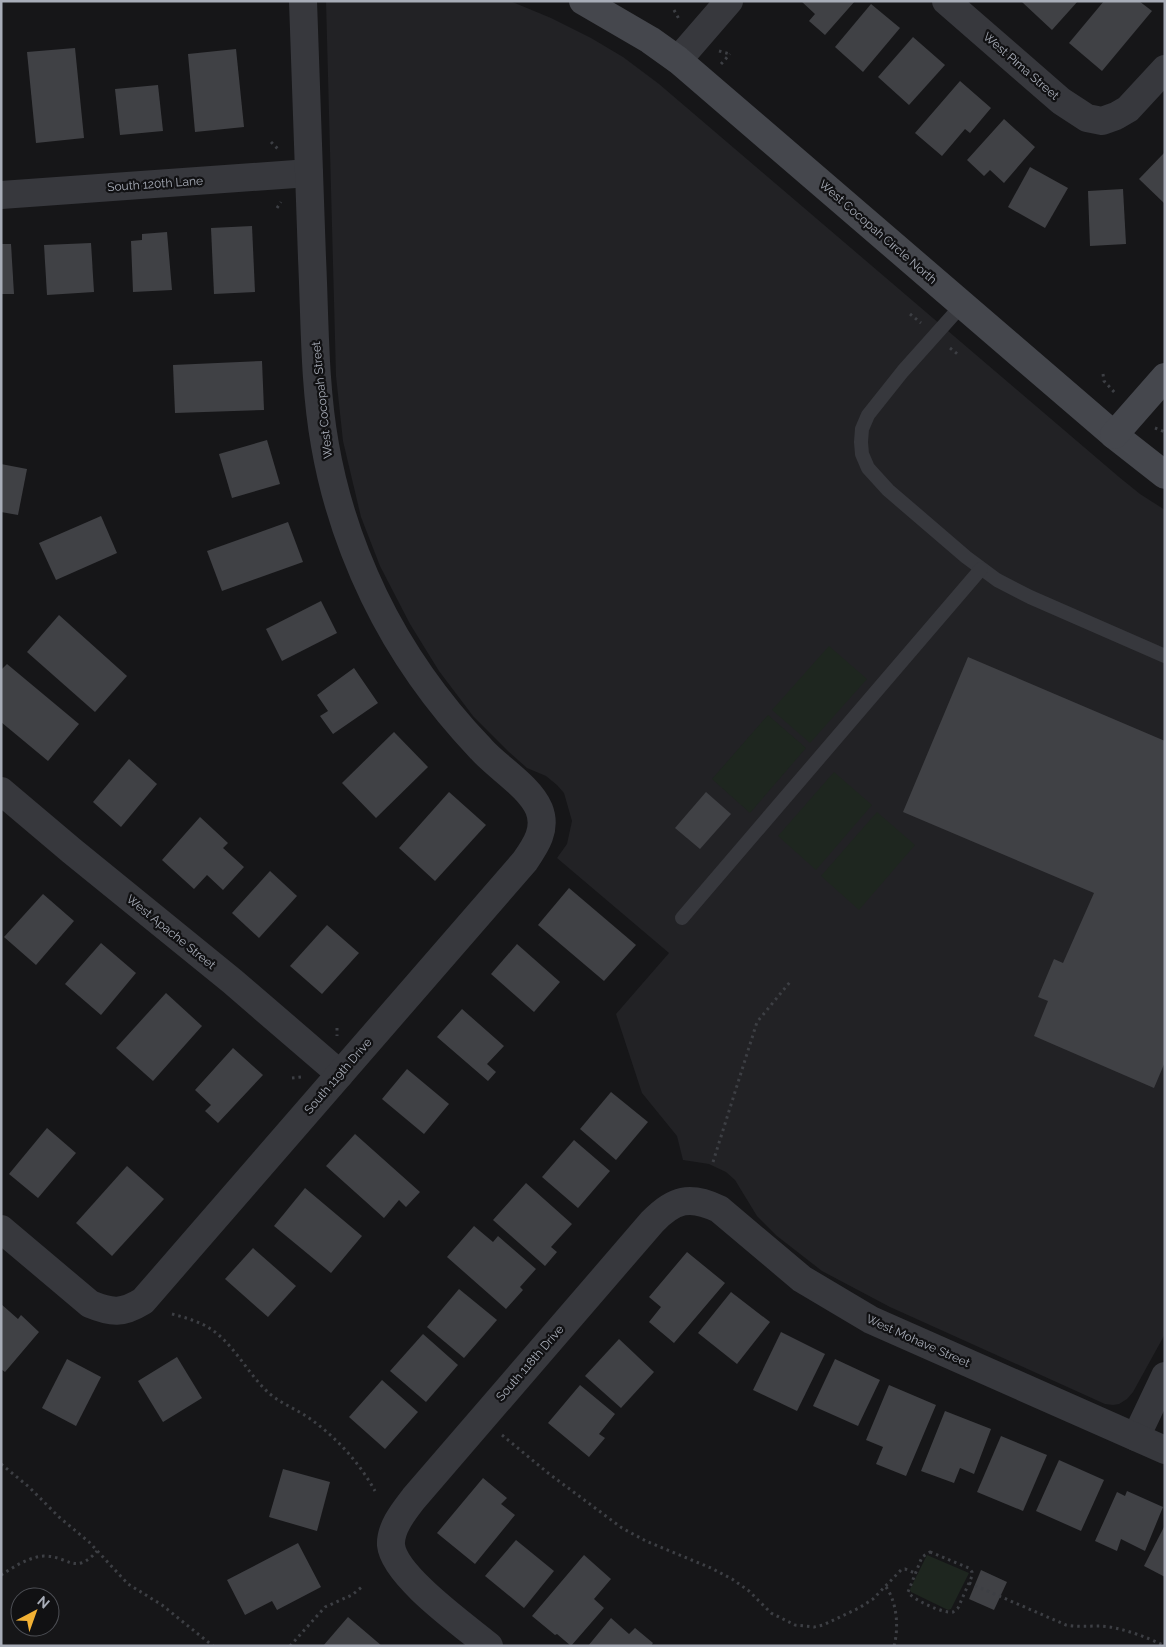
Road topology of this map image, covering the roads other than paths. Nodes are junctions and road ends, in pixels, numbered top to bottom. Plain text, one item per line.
1 (303, 1) edge
2 (583, 1) edge
3 (729, 1) edge
4 (946, 1) edge
5 (678, 60) junction
6 (1165, 69) edge
7 (309, 173) junction
8 (1, 195) edge
9 (962, 305) junction
10 (1165, 377) edge
11 (1114, 436) junction
12 (1165, 475) edge
13 (981, 569) junction
14 (1165, 656) edge
15 (1, 791) edge
16 (542, 823) joint
17 (682, 918) dead end
18 (340, 1074) junction
19 (691, 1200) joint
20 (1, 1229) edge
21 (1165, 1376) edge
22 (1136, 1437) junction
23 (1165, 1450) edge
24 (489, 1646) edge

1 - 7 street, West Cocopah Street
2 - 5 street, West Cocopah Circle North
3 - 5 street
4 - 6 street, West Pima Street
5 - 9 street, West Cocopah Circle North
7 - 8 street, South 120th Lane
7 - 16 street, West Cocopah Street
9 - 11 street, West Cocopah Circle North
9 - 13 lane
10 - 11 street
11 - 12 street, West Cocopah Circle North
13 - 14 lane
13 - 17 lane
15 - 18 street, West Apache Street
16 - 18 street, South 119th Drive
18 - 20 street, South 119th Drive
19 - 22 street, West Mohave Street
19 - 24 street, South 118th Drive
21 - 22 street
22 - 23 street, West Mohave Street

